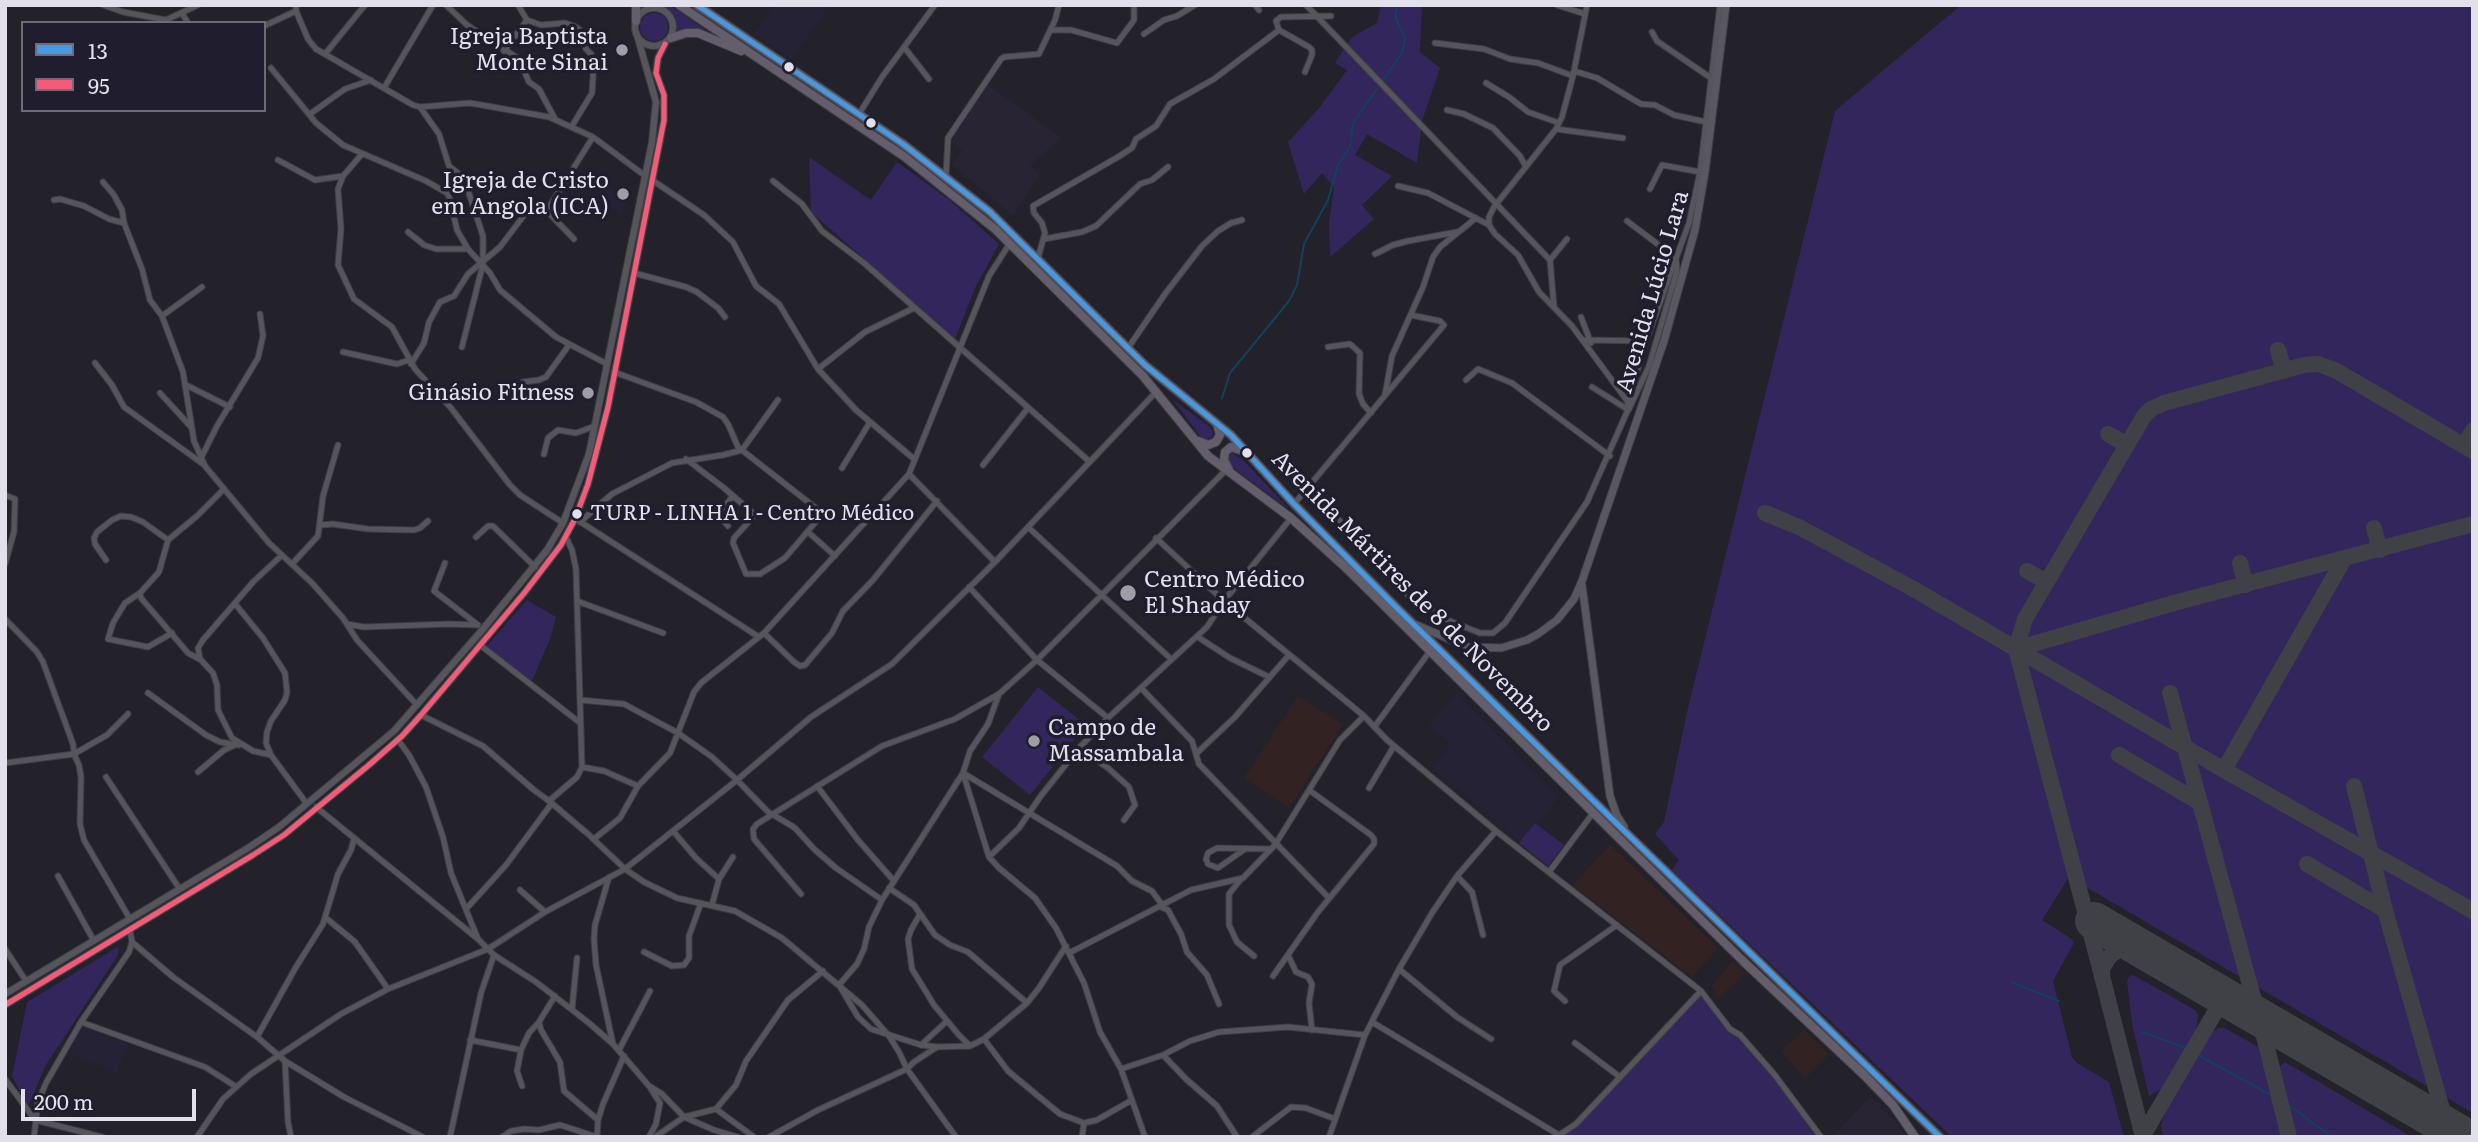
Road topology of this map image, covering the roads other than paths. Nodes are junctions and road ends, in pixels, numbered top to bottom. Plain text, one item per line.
1 (103, 5) edge
2 (138, 5) edge
3 (180, 5) edge
4 (198, 5) edge
5 (365, 5) edge
6 (433, 5) edge
7 (446, 5) edge
8 (518, 5) edge
9 (636, 5) edge
10 (679, 5) edge
11 (697, 5) edge
12 (935, 5) edge
13 (1059, 5) edge
14 (1134, 5) edge
15 (1195, 5) edge
16 (1306, 5) edge
17 (1557, 5) edge
18 (1587, 5) edge
19 (1720, 5) edge
20 (1726, 5) edge
21 (296, 8) edge
22 (184, 12) junction
23 (131, 14) junction
24 (1585, 14) junction
25 (1317, 16) junction
26 (1331, 16) dead end
27 (527, 20) junction
28 (187, 21) edge
29 (636, 21) junction
30 (266, 25) edge
31 (1051, 30) junction
32 (1279, 30) junction
33 (1652, 32) dead end
34 (1144, 34) dead end
35 (637, 35) junction
36 (668, 41) junction
37 (1435, 43) dead end
38 (904, 47) junction
39 (504, 51) junction
40 (325, 54) junction
41 (760, 59) junction
42 (271, 68) dead end
43 (1305, 72) dead end
44 (1574, 74) junction
45 (1712, 78) junction
46 (929, 79) dead end
47 (371, 80) junction
48 (1486, 83) dead end
49 (384, 88) junction
50 (420, 107) junction
51 (1447, 110) dead end
52 (310, 114) junction
53 (858, 115) junction
54 (555, 119) junction
55 (1706, 122) junction
56 (572, 126) junction
57 (1557, 126) junction
58 (593, 138) junction
59 (1623, 138) dead end
60 (362, 154) junction
61 (278, 160) dead end
62 (1168, 167) dead end
63 (1526, 167) junction
64 (1700, 172) junction
65 (644, 175) junction
66 (343, 176) junction
67 (946, 176) junction
68 (652, 180) junction
69 (773, 181) dead end
70 (103, 182) dead end
71 (1398, 187) dead end
72 (1650, 190) dead end
73 (54, 200) dead end
74 (1497, 204) junction
75 (545, 209) junction
76 (1476, 218) junction
77 (1242, 219) dead end
78 (1627, 221) dead end
79 (124, 223) junction
80 (1489, 225) junction
81 (408, 232) dead end
82 (1457, 232) junction
83 (574, 239) dead end
84 (1044, 239) junction
85 (1567, 239) dead end
86 (1010, 243) junction
87 (468, 249) junction
88 (1375, 254) dead end
89 (1038, 258) junction
90 (1676, 258) junction
91 (1550, 260) junction
92 (482, 264) junction
93 (634, 273) junction
94 (202, 287) dead end
95 (1554, 307) junction
96 (914, 308) junction
97 (260, 314) dead end
98 (1411, 314) junction
99 (162, 316) junction
100 (725, 317) dead end
101 (1581, 317) dead end
102 (1583, 340) junction
103 (1591, 340) junction
104 (1646, 341) junction
105 (569, 345) junction
106 (462, 347) dead end
107 (958, 347) junction
108 (1328, 347) dead end
109 (1128, 348) junction
110 (343, 352) dead end
111 (1592, 352) junction
112 (410, 362) junction
113 (95, 363) dead end
114 (607, 364) junction
115 (818, 369) junction
116 (614, 372) junction
117 (1466, 380) dead end
118 (523, 382) dead end
119 (186, 385) junction
120 (1592, 387) dead end
121 (1156, 392) junction
122 (160, 393) dead end
123 (1384, 398) junction
124 (778, 400) dead end
125 (230, 407) junction
126 (1028, 408) junction
127 (1628, 408) junction
128 (1371, 413) junction
129 (1215, 421) junction
130 (870, 422) junction
131 (595, 426) junction
132 (192, 428) junction
133 (1193, 438) junction
134 (338, 445) dead end
135 (742, 450) junction
136 (544, 454) dead end
137 (1249, 454) junction
138 (1609, 456) junction
139 (201, 458) junction
140 (686, 459) junction
141 (914, 459) junction
142 (1090, 462) junction
143 (983, 465) dead end
144 (205, 466) junction
145 (842, 468) dead end
146 (1225, 471) junction
147 (909, 474) junction
148 (1233, 476) junction
149 (224, 489) junction
150 (1306, 490) junction
151 (5, 495) edge
152 (733, 496) junction
153 (937, 501) junction
154 (1294, 505) junction
155 (1291, 518) junction
156 (578, 521) junction
157 (428, 522) dead end
158 (563, 523) junction
159 (321, 525) junction
160 (729, 526) dead end
161 (1028, 527) junction
162 (808, 532) junction
163 (476, 537) dead end
164 (566, 537) junction
165 (1156, 538) junction
166 (168, 540) junction
167 (282, 555) junction
168 (835, 556) junction
169 (106, 560) dead end
170 (995, 562) junction
171 (446, 563) dead end
172 (5, 564) edge
173 (292, 564) junction
174 (535, 566) junction
175 (1582, 581) junction
176 (969, 587) junction
177 (140, 593) junction
178 (1408, 594) junction
179 (1100, 595) junction
180 (577, 601) junction
181 (1224, 601) junction
182 (236, 604) junction
183 (1396, 607) junction
184 (5, 619) edge
185 (347, 624) junction
186 (1414, 624) junction
187 (481, 627) junction
188 (663, 633) dead end
189 (172, 634) junction
190 (761, 635) junction
191 (1198, 637) junction
192 (480, 645) junction
193 (1430, 651) junction
194 (1289, 655) junction
195 (1171, 659) junction
196 (201, 660) junction
197 (1037, 660) junction
198 (1269, 677) junction
199 (1142, 689) junction
200 (148, 693) dead end
201 (999, 694) junction
202 (580, 700) junction
203 (417, 705) junction
204 (128, 713) dead end
205 (421, 715) junction
206 (1364, 716) junction
207 (1108, 718) junction
208 (579, 722) junction
209 (1376, 726) junction
210 (678, 733) junction
211 (398, 740) junction
212 (235, 745) junction
213 (243, 746) junction
214 (1394, 746) junction
215 (1079, 748) junction
216 (74, 754) junction
217 (1197, 754) junction
218 (271, 755) junction
219 (5, 763) edge
220 (582, 767) junction
221 (198, 772) dead end
222 (963, 773) junction
223 (106, 777) dead end
224 (737, 780) junction
225 (638, 786) junction
226 (817, 786) junction
227 (1369, 788) dead end
228 (1308, 790) junction
229 (550, 802) junction
230 (307, 804) junction
231 (316, 807) junction
232 (1028, 812) junction
233 (1593, 812) junction
234 (771, 814) junction
235 (1124, 820) dead end
236 (673, 831) junction
237 (1496, 831) junction
238 (354, 839) junction
239 (594, 839) junction
240 (1273, 847) junction
241 (1245, 849) junction
242 (1649, 856) junction
243 (733, 857) dead end
244 (989, 857) junction
245 (625, 869) junction
246 (1549, 872) junction
247 (58, 876) dead end
248 (1457, 876) junction
249 (609, 877) junction
250 (1243, 877) junction
251 (719, 879) junction
252 (894, 881) junction
253 (180, 888) junction
254 (890, 888) junction
255 (520, 890) dead end
256 (801, 894) dead end
257 (1329, 898) junction
258 (882, 900) junction
259 (701, 903) junction
260 (712, 905) junction
261 (1162, 907) junction
262 (467, 908) junction
263 (545, 912) junction
264 (920, 914) junction
265 (326, 918) junction
266 (130, 919) junction
267 (1617, 925) junction
268 (130, 930) junction
269 (1483, 935) dead end
270 (478, 939) junction
271 (93, 941) junction
272 (132, 942) junction
273 (1066, 946) junction
274 (5, 949) edge
275 (488, 950) junction
276 (644, 952) dead end
277 (1069, 953) junction
278 (494, 955) junction
279 (1288, 955) junction
280 (1254, 956) dead end
281 (577, 958) dead end
282 (1399, 969) junction
283 (823, 971) junction
284 (1273, 976) dead end
285 (26, 981) junction
286 (839, 985) junction
287 (388, 989) junction
288 (650, 991) dead end
289 (1700, 991) junction
290 (5, 994) edge
291 (555, 996) junction
292 (1565, 1001) dead end
293 (1027, 1003) junction
294 (1219, 1004) dead end
295 (5, 1005) edge
296 (572, 1009) junction
297 (947, 1021) junction
298 (81, 1022) junction
299 (539, 1022) junction
300 (1372, 1022) junction
301 (1312, 1030) junction
302 (958, 1034) junction
303 (1364, 1035) junction
304 (889, 1036) junction
305 (257, 1037) junction
306 (984, 1039) junction
307 (1491, 1039) dead end
308 (471, 1040) junction
309 (1574, 1043) dead end
310 (613, 1044) junction
311 (920, 1045) junction
312 (971, 1046) junction
313 (937, 1047) junction
314 (961, 1047) junction
315 (619, 1050) junction
316 (520, 1051) junction
317 (279, 1055) junction
318 (1163, 1055) junction
319 (624, 1056) junction
320 (285, 1061) junction
321 (907, 1069) junction
322 (1121, 1069) junction
323 (1620, 1077) junction
324 (5, 1079) edge
325 (235, 1086) junction
326 (522, 1086) dead end
327 (649, 1086) junction
328 (1132, 1100) junction
329 (716, 1109) junction
330 (684, 1117) junction
331 (1335, 1119) junction
332 (35, 1120) junction
333 (598, 1120) junction
334 (1084, 1123) junction
335 (34, 1137) edge
336 (102, 1137) edge
337 (197, 1137) edge
338 (291, 1137) edge
339 (423, 1137) edge
340 (450, 1137) edge
341 (502, 1137) edge
342 (597, 1137) edge
343 (649, 1137) edge
344 (655, 1137) edge
345 (738, 1137) edge
346 (754, 1137) edge
347 (769, 1137) edge
348 (956, 1137) edge
349 (1082, 1137) edge
350 (1145, 1137) edge
351 (1237, 1137) edge
352 (1252, 1137) edge
353 (1329, 1137) edge
354 (1821, 1137) edge
355 (1915, 1137) edge
356 (1940, 1137) edge

1 - 23 street
2 - 23 street
3 - 22 street
4 - 22 street
5 - 40 street
6 - 49 street
7 - 39 street
8 - 27 street
9 - 29 main road
10 - 41 main road, Avenida Mártires de 8 de Novembro
11 - 53 main road, Avenida Mártires de 8 de Novembro
12 - 38 street
13 - 31 street
14 - 31 street
15 - 34 street
16 - 25 street
17 - 24 street
18 - 24 street
19 - 45 street
20 - 175 main road, Avenida Lúcio Lara
21 - 30 street
21 - 40 street
22 - 23 street
22 - 28 street
24 - 44 street
25 - 26 street
25 - 32 street
25 - 74 street
27 - 39 street
27 - 56 street
29 - 35 street
29 - 36 street
31 - 67 street
32 - 43 street
32 - 84 street
33 - 45 street
35 - 36 street
35 - 65 street
36 - 41 main road
36 - 68 street
37 - 44 street
38 - 46 street
38 - 53 street
39 - 54 street
40 - 47 street
41 - 86 main road, Avenida Mártires de 8 de Novembro
42 - 52 street
44 - 55 street
44 - 57 street
45 - 55 street
47 - 49 street
47 - 52 street
48 - 57 street
49 - 50 street
50 - 54 street
50 - 92 street
51 - 63 street
52 - 60 street
53 - 67 main road, Avenida Mártires de 8 de Novembro
54 - 56 street
55 - 64 street
56 - 58 street
57 - 59 street
57 - 63 street
58 - 65 street
58 - 75 street
60 - 66 street
60 - 87 street
61 - 66 street
62 - 84 street
63 - 74 street
64 - 72 street
64 - 90 street
65 - 114 street
66 - 112 street
67 - 89 main road, Avenida Mártires de 8 de Novembro
68 - 93 street
68 - 115 street
69 - 96 street
70 - 79 street
71 - 76 street
73 - 79 street
74 - 80 street
74 - 91 street
75 - 83 street
75 - 92 street
76 - 80 street
76 - 82 street
77 - 109 street
78 - 90 street
79 - 99 street
80 - 95 street
81 - 87 street
82 - 88 street
82 - 98 street
84 - 89 street
85 - 91 street
86 - 107 street
86 - 121 main road, Avenida Mártires de 8 de Novembro
87 - 92 street
89 - 109 main road, Avenida Mártires de 8 de Novembro
90 - 104 street
90 - 127 street
91 - 95 street
92 - 105 street
92 - 106 street
92 - 112 street
93 - 100 street
93 - 116 street
94 - 99 street
95 - 102 street
96 - 107 street
96 - 115 street
97 - 125 street
98 - 123 street
98 - 123 street
99 - 119 street
101 - 103 street
102 - 103 street
102 - 111 street
103 - 104 street
103 - 111 street
104 - 127 street
105 - 114 street
105 - 118 street
107 - 126 street
107 - 141 street
108 - 128 street
109 - 129 main road, Avenida Mártires de 8 de Novembro
110 - 112 street
111 - 127 street
112 - 158 street
113 - 144 street
114 - 131 street
115 - 130 street
116 - 135 street
116 - 156 street
117 - 138 street
119 - 125 street
119 - 132 street
120 - 127 street
121 - 133 main road, Avenida Mártires de 8 de Novembro
121 - 142 street
122 - 132 street
123 - 128 street
124 - 135 street
125 - 139 street
126 - 142 street
126 - 143 street
127 - 138 street
128 - 150 street
129 - 133 main road
129 - 137 main road, Avenida Mártires de 8 de Novembro
130 - 141 street
130 - 145 street
131 - 136 street
131 - 158 street
132 - 139 street
133 - 146 main road, Avenida Mártires de 8 de Novembro
134 - 159 street
135 - 140 street
135 - 162 street
137 - 148 main road
137 - 154 main road, Avenida Mártires de 8 de Novembro
138 - 178 street
139 - 144 street
140 - 152 street
140 - 156 street
141 - 147 street
142 - 161 street
144 - 149 street
146 - 148 main road, Avenida Mártires de 8 de Novembro
146 - 165 street
147 - 153 street
147 - 168 street
148 - 155 main road, Avenida Mártires de 8 de Novembro
149 - 166 street
149 - 167 street
150 - 154 street
150 - 178 street
151 - 172 street
152 - 160 street
152 - 162 street
153 - 170 street
153 - 190 street
154 - 183 main road, Avenida Mártires de 8 de Novembro
155 - 181 street
155 - 193 main road, Avenida Mártires de 8 de Novembro
156 - 164 street
156 - 190 street
157 - 159 street
158 - 174 street
159 - 173 street
161 - 170 street
161 - 179 street
162 - 168 street
163 - 174 street
164 - 180 street
164 - 192 street
165 - 179 street
165 - 181 street
166 - 169 street
166 - 177 street
167 - 173 street
167 - 182 street
168 - 190 street
170 - 176 street
171 - 187 street
173 - 185 street
174 - 187 street
175 - 186 main road, Avenida Lúcio Lara
175 - 242 main road, Avenida Lúcio Lara
176 - 197 street
176 - 224 street
177 - 189 street
177 - 189 street
178 - 183 street
179 - 195 street
179 - 197 street
180 - 188 street
180 - 202 street
181 - 191 street
181 - 194 street
182 - 196 street
182 - 218 street
183 - 186 main road, Avenida Mártires de 8 de Novembro
184 - 216 street
185 - 187 street
185 - 203 street
186 - 242 main road, Avenida Mártires de 8 de Novembro
187 - 203 street
189 - 196 street
190 - 210 street
191 - 195 street
191 - 198 street
192 - 205 street
192 - 208 street
193 - 209 street
193 - 233 main road, Avenida Mártires de 8 de Novembro
194 - 198 street
194 - 206 street
195 - 199 street
196 - 213 street
197 - 201 street
197 - 207 street
198 - 217 street
199 - 207 street
199 - 217 street
200 - 212 street
201 - 222 street
201 - 226 street
202 - 208 street
202 - 210 street
203 - 230 street
204 - 216 street
205 - 211 street
205 - 229 street
206 - 209 street
206 - 228 street
207 - 215 street
208 - 220 street
209 - 214 street
210 - 224 street
210 - 225 street
211 - 231 street
211 - 262 street
212 - 213 street
212 - 221 street
213 - 218 street
214 - 227 street
214 - 237 street
215 - 232 street
215 - 235 street
216 - 219 street
216 - 266 street
217 - 240 street
218 - 230 street
220 - 225 street
220 - 229 street
222 - 232 street
222 - 244 street
222 - 252 street
223 - 253 street
224 - 234 street
224 - 236 street
225 - 239 street
226 - 234 street
226 - 252 street
228 - 240 street
228 - 257 street
229 - 239 street
229 - 262 street
230 - 253 street
231 - 238 street
231 - 268 street
232 - 244 street
232 - 261 street
233 - 246 street
233 - 355 main road, Avenida Mártires de 8 de Novembro
234 - 256 street
234 - 258 street
236 - 245 street
236 - 251 street
237 - 246 street
237 - 248 street
238 - 265 street
238 - 270 street
239 - 245 street
240 - 241 street
240 - 250 street
240 - 257 street
241 - 241 street
242 - 356 main road, Avenida Mártires de 8 de Novembro
243 - 251 street
244 - 273 street
245 - 249 street
245 - 259 street
246 - 267 street
247 - 271 street
248 - 269 street
248 - 282 street
249 - 263 street
249 - 310 street
250 - 261 street
250 - 280 street
251 - 260 street
252 - 254 street
253 - 266 street
254 - 258 street
254 - 264 street
255 - 263 street
257 - 279 street
258 - 286 street
259 - 260 street
259 - 276 street
260 - 283 street
261 - 277 street
261 - 294 street
262 - 270 street
263 - 275 street
264 - 293 street
264 - 297 street
265 - 287 street
265 - 305 street
266 - 271 street
267 - 289 street
267 - 292 street
268 - 272 street
268 - 295 street
270 - 275 street
271 - 285 street
272 - 298 street
272 - 305 street
273 - 277 street
273 - 293 street
274 - 285 street
275 - 278 street
275 - 287 street
277 - 322 street
278 - 291 street
278 - 308 street
279 - 284 street
279 - 301 street
281 - 296 street
282 - 300 street
282 - 307 street
283 - 286 street
283 - 329 street
285 - 290 street
286 - 304 street
286 - 304 street
287 - 317 street
288 - 315 street
289 - 323 street
289 - 354 street
291 - 296 street
291 - 299 street
293 - 306 street
296 - 310 street
297 - 302 street
297 - 311 street
298 - 325 street
298 - 332 street
299 - 316 street
299 - 333 street
300 - 303 street
300 - 323 street
301 - 303 street
301 - 318 street
302 - 312 street
302 - 314 street
303 - 331 street
304 - 311 street
304 - 321 street
305 - 317 street
306 - 312 street
306 - 334 street
308 - 316 street
308 - 340 street
309 - 323 street
310 - 315 street
311 - 313 street
312 - 314 street
313 - 314 street
313 - 321 street
315 - 319 street
316 - 326 street
317 - 320 street
317 - 325 street
318 - 322 street
318 - 351 street
319 - 327 street
319 - 333 street
320 - 338 street
320 - 339 street
321 - 347 street
321 - 348 street
322 - 328 street
324 - 332 street
325 - 337 street
327 - 330 street
327 - 343 street
328 - 334 street
328 - 350 street
329 - 330 street
329 - 346 street
330 - 344 street
330 - 345 street
331 - 352 street
331 - 353 street
332 - 335 street
332 - 336 street
333 - 342 street
334 - 349 street
341 - 342 street

